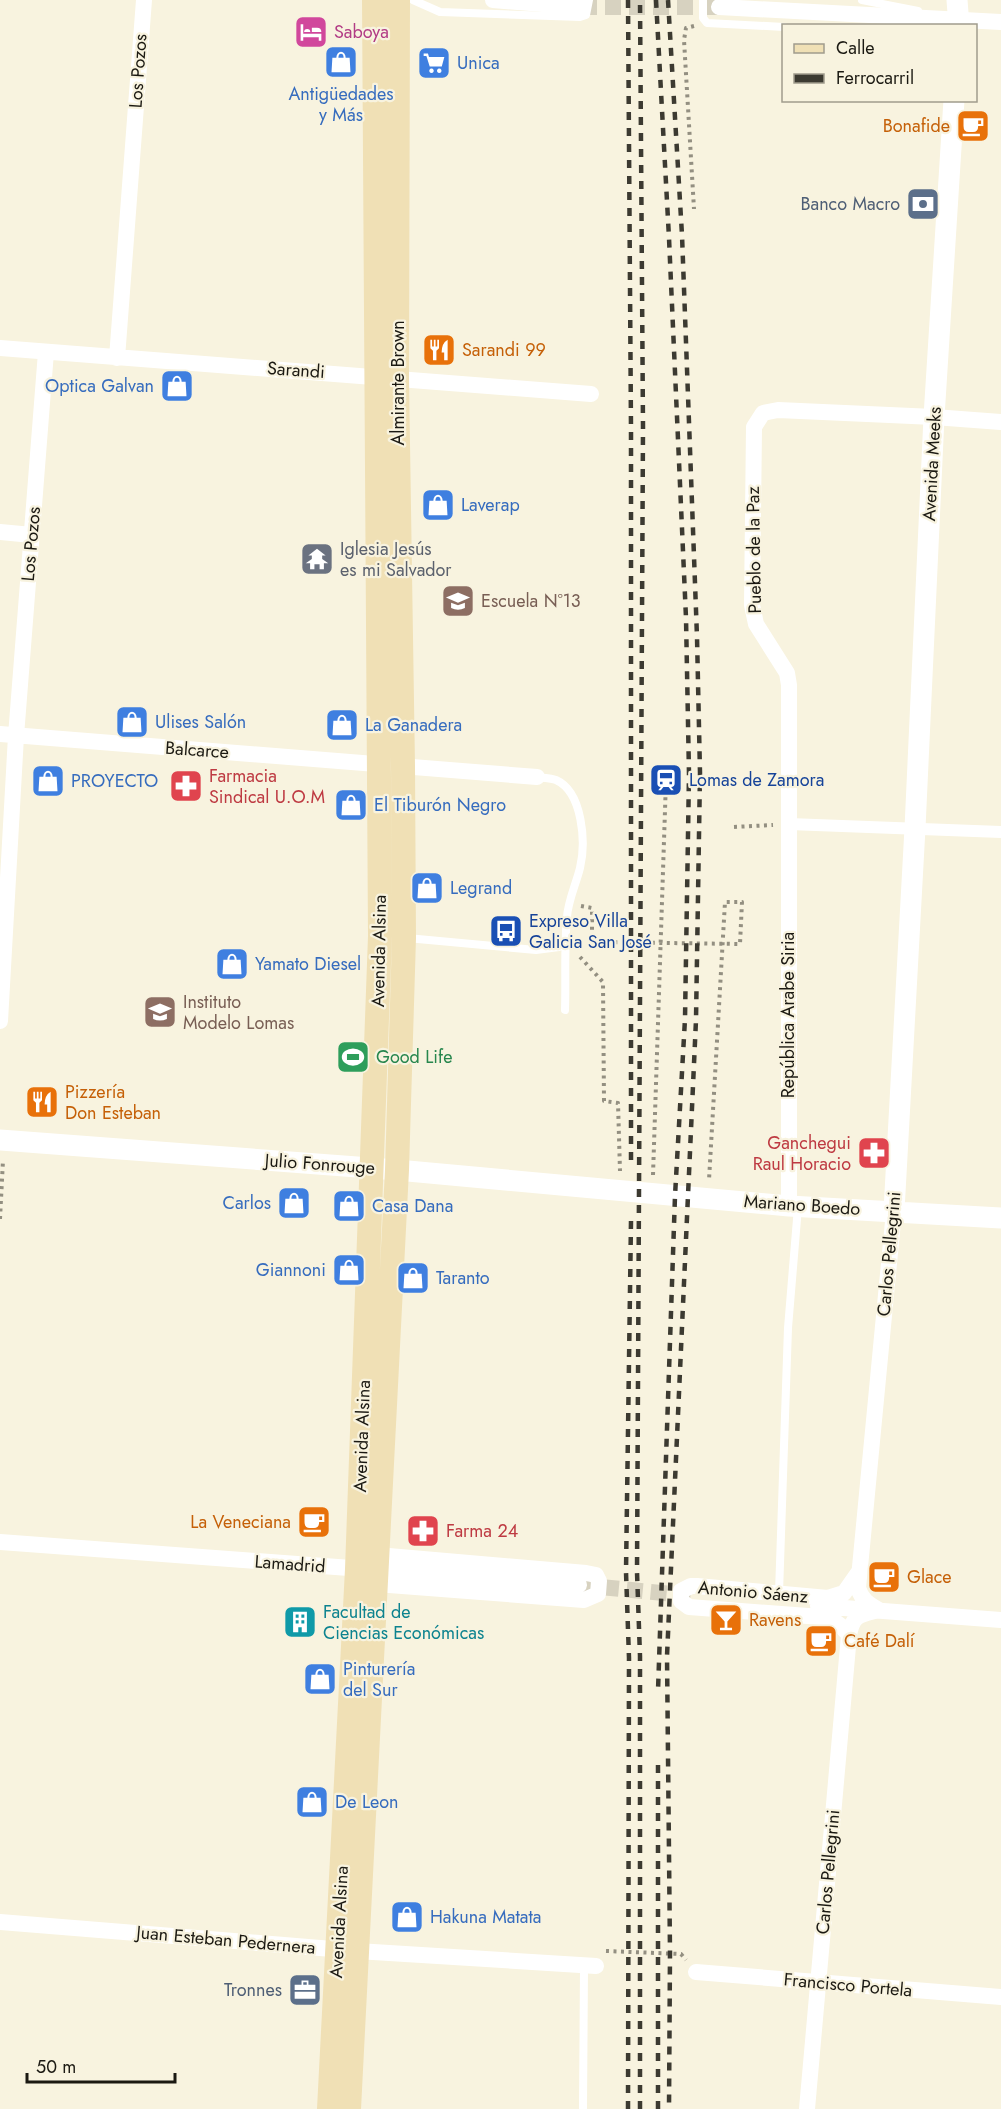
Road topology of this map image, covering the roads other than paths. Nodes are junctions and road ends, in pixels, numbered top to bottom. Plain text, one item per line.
1 (144, 0) edge
2 (374, 0) edge
3 (398, 0) edge
4 (413, 0) edge
5 (493, 0) edge
6 (703, 0) edge
7 (862, 0) edge
8 (585, 3) edge
9 (719, 7) tunnel mouth
10 (959, 15) edge
11 (1001, 22) edge
12 (919, 24) edge
13 (782, 27) edge
14 (954, 102) edge
15 (0, 348) edge
16 (46, 352) junction
17 (117, 358) junction
18 (386, 377) junction
19 (591, 394) dead end
20 (934, 417) junction
21 (1001, 422) edge
22 (0, 532) edge
23 (32, 535) junction
24 (8, 735) edge
25 (392, 765) junction
26 (537, 777) joint
27 (789, 824) junction
28 (915, 828) junction
29 (1001, 832) edge
30 (380, 936) junction
31 (404, 938) junction
32 (567, 943) junction
33 (565, 1010) dead end
34 (0, 1020) edge
35 (3, 1140) edge
36 (372, 1169) junction
37 (397, 1170) junction
38 (638, 1193) joint
39 (793, 1206) junction
40 (894, 1211) junction
41 (1001, 1218) edge
42 (0, 1542) edge
43 (372, 1569) junction
44 (859, 1572) junction
45 (579, 1585) tunnel mouth
46 (779, 1593) junction
47 (694, 1596) tunnel mouth
48 (879, 1610) junction
49 (1001, 1620) edge
50 (849, 1635) junction
51 (0, 1922) edge
52 (347, 1950) junction
53 (590, 1966) joint
54 (696, 1972) road end
55 (819, 1982) junction
56 (1001, 1997) edge
57 (329, 2109) edge
58 (349, 2109) edge
59 (584, 2109) edge
60 (807, 2109) edge

1 - 17 street, Los Pozos
2 - 18 main road, Almirante Brown
3 - 18 main road, Almirante Brown
4 - 8 lane
5 - 8 street
6 - 13 lane
7 - 10 lane
9 - 10 street
10 - 11 street
10 - 12 lane
14 - 20 street, Avenida Meeks
15 - 16 street, Sarandi
16 - 17 street, Sarandi
16 - 23 street, Los Pozos
17 - 18 street, Sarandi
18 - 19 street, Sarandi
18 - 25 main road, Almirante Brown
20 - 21 street
20 - 27 street, Pueblo de la Paz
20 - 28 street, Avenida Meeks
22 - 23 street
23 - 24 street, Los Pozos
24 - 25 street, Balcarce
24 - 34 street, Los Pozos
25 - 26 street, Balcarce
25 - 30 main road, Avenida Alsina
25 - 31 main road, Avenida Alsina
26 - 32 lane
27 - 28 street
27 - 39 street, República Arabe Siria
28 - 29 street
28 - 40 street, Carlos Pellegrini
30 - 31 lane
30 - 36 main road, Avenida Alsina
31 - 32 lane
31 - 37 main road, Avenida Alsina
32 - 33 lane
35 - 36 street, Julio Fonrouge
36 - 37 street, Julio Fonrouge
36 - 43 main road, Avenida Alsina
37 - 38 street, Julio Fonrouge
37 - 43 main road, Avenida Alsina
38 - 39 street, Mariano Boedo
39 - 40 street, Mariano Boedo
39 - 46 lane
40 - 41 street, Mariano Boedo
40 - 44 street, Carlos Pellegrini
42 - 43 street, Lamadrid
43 - 43 street, Lamadrid
43 - 45 street, Lamadrid
43 - 52 main road, Avenida Alsina
44 - 46 street, Antonio Sáenz
44 - 48 street, Carlos Pellegrini
46 - 50 street, Antonio Sáenz
47 - 48 street, Antonio Sáenz
48 - 49 street, Antonio Sáenz
48 - 50 street
50 - 55 street, Carlos Pellegrini
51 - 52 street, Juan Esteban Pedernera
52 - 53 street, Juan Esteban Pedernera
52 - 57 main road, Avenida Alsina
52 - 58 main road, Avenida Alsina
53 - 59 lane
54 - 55 street, Francisco Portela
55 - 56 street, Francisco Portela
55 - 60 street, Carlos Pellegrini

